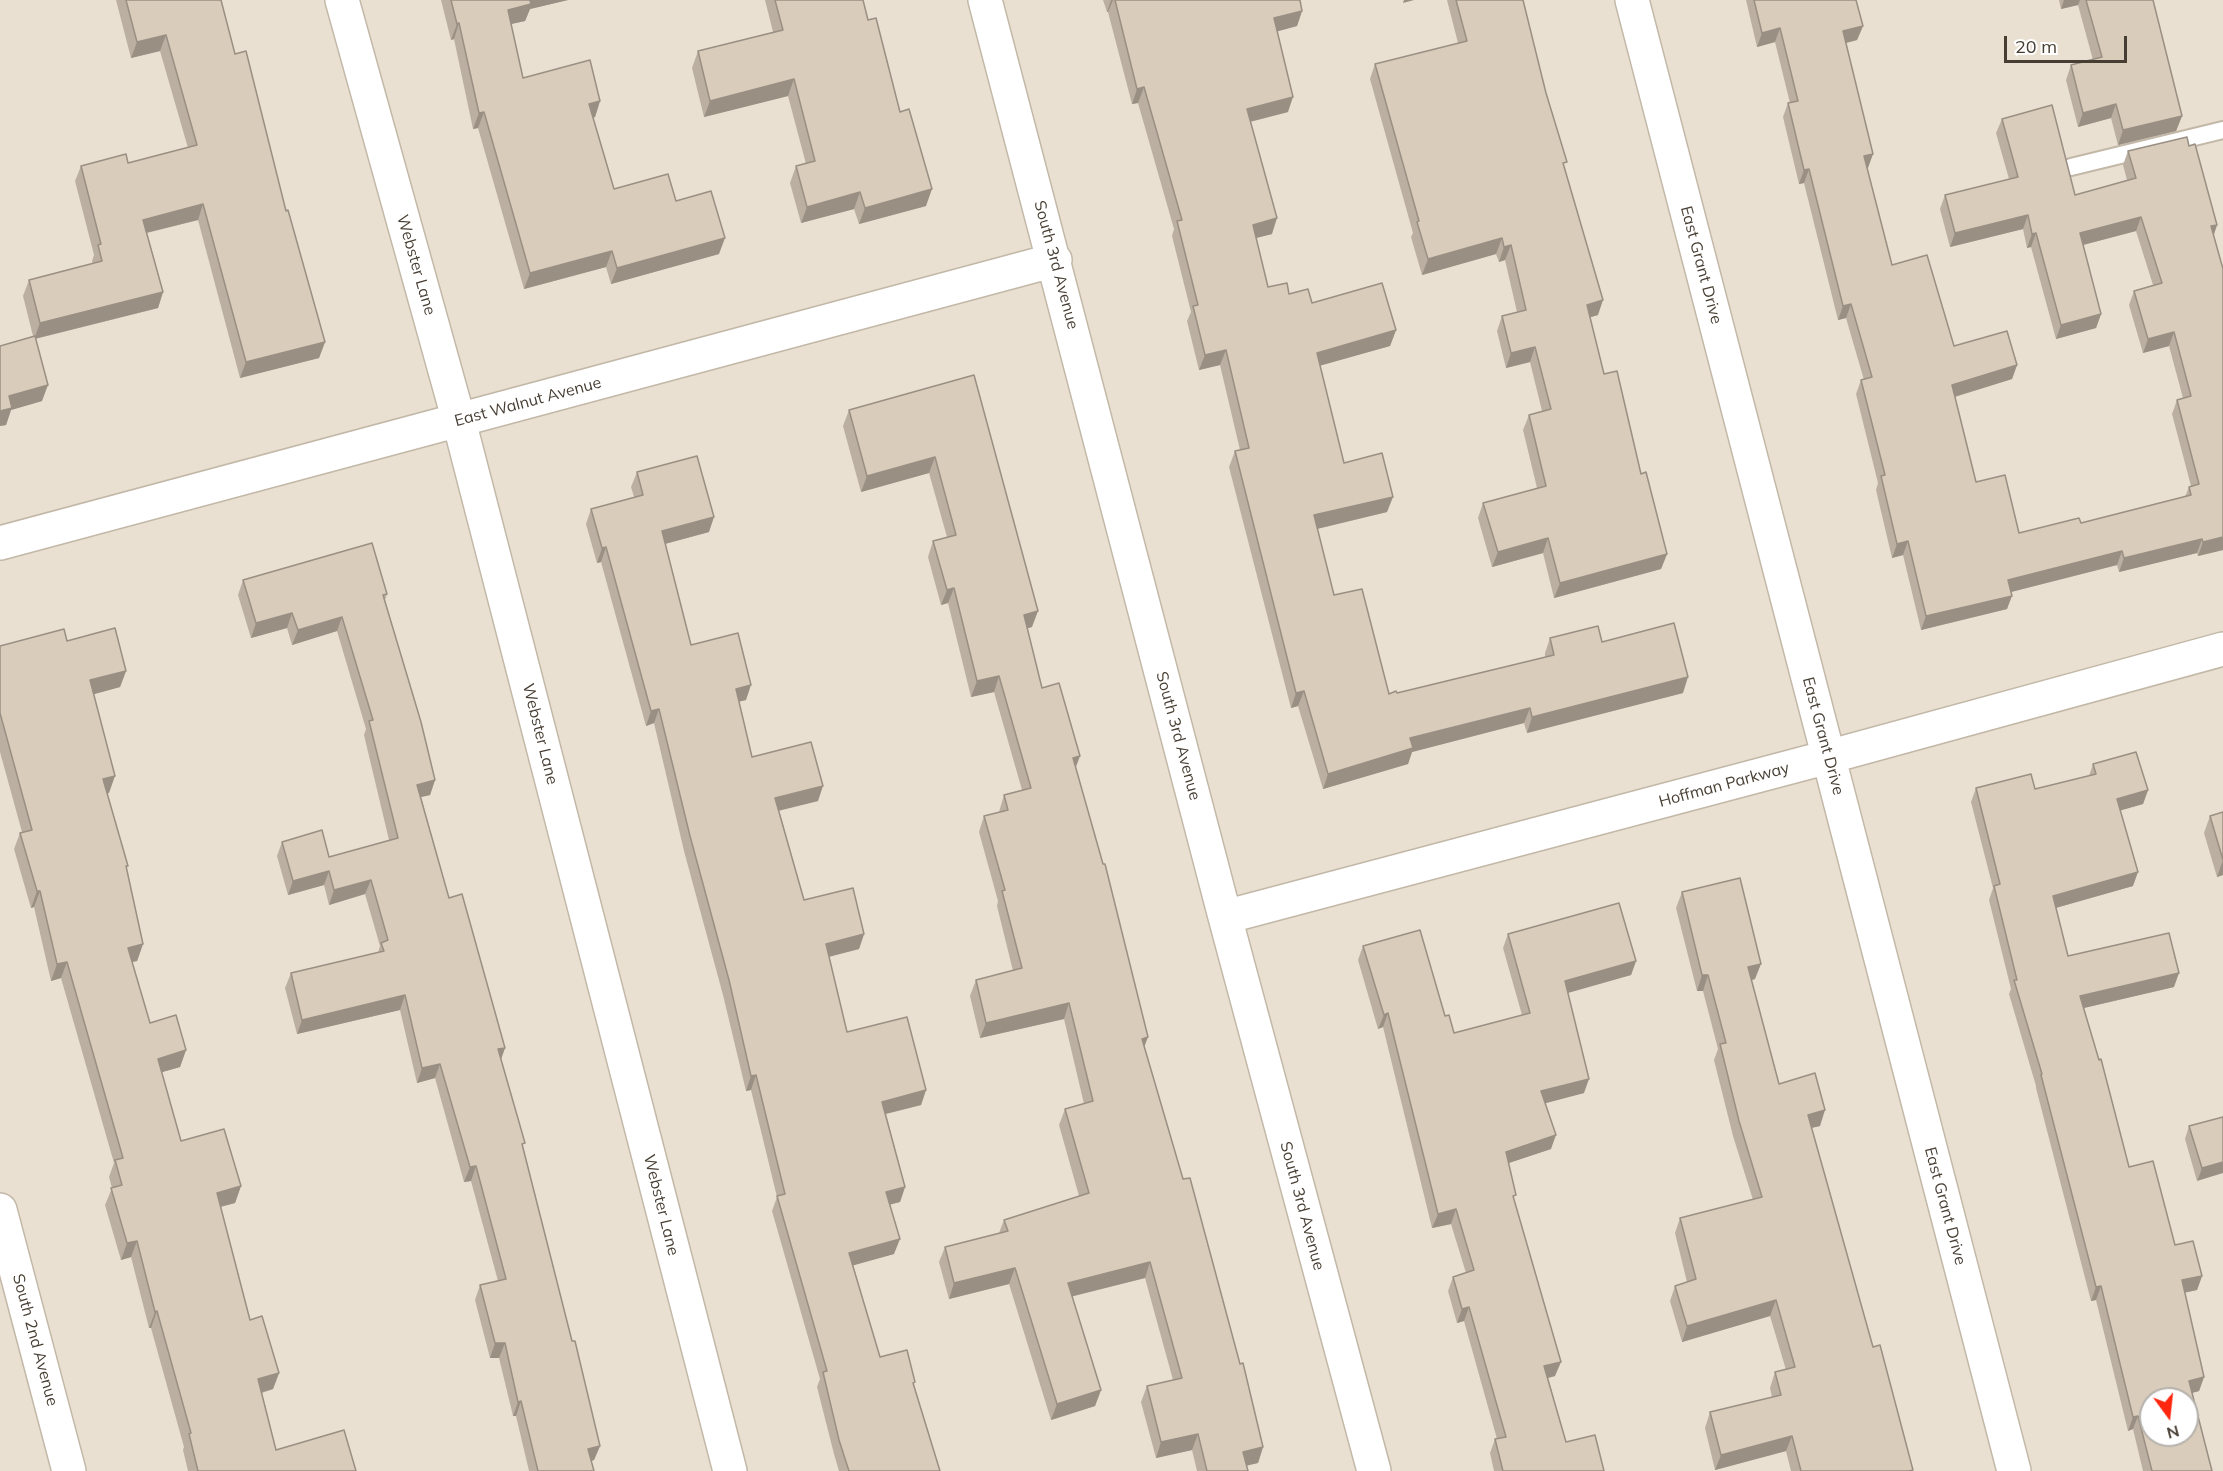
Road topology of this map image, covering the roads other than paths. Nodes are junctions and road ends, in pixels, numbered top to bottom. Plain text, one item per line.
1 (342, 0) edge
2 (985, 0) edge
3 (1632, 0) edge
4 (2223, 130) edge
5 (2070, 167) edge
6 (1055, 260) junction
7 (459, 421) junction
8 (0, 543) edge
9 (2223, 649) edge
10 (1828, 757) junction
11 (1225, 917) junction
12 (0, 1210) edge
13 (69, 1471) edge
14 (730, 1471) edge
15 (1374, 1471) edge
16 (2014, 1471) edge

1 - 7 street, Webster Lane
2 - 6 street, South 3rd Avenue
3 - 10 street, East Grant Drive
4 - 5 lane
6 - 7 street, East Walnut Avenue
6 - 11 street, South 3rd Avenue
7 - 8 street, East Walnut Avenue
7 - 14 street, Webster Lane
9 - 10 street, Hoffman Parkway
10 - 11 street, Hoffman Parkway
10 - 16 street, East Grant Drive
11 - 15 street, South 3rd Avenue
12 - 13 street, South 2nd Avenue

